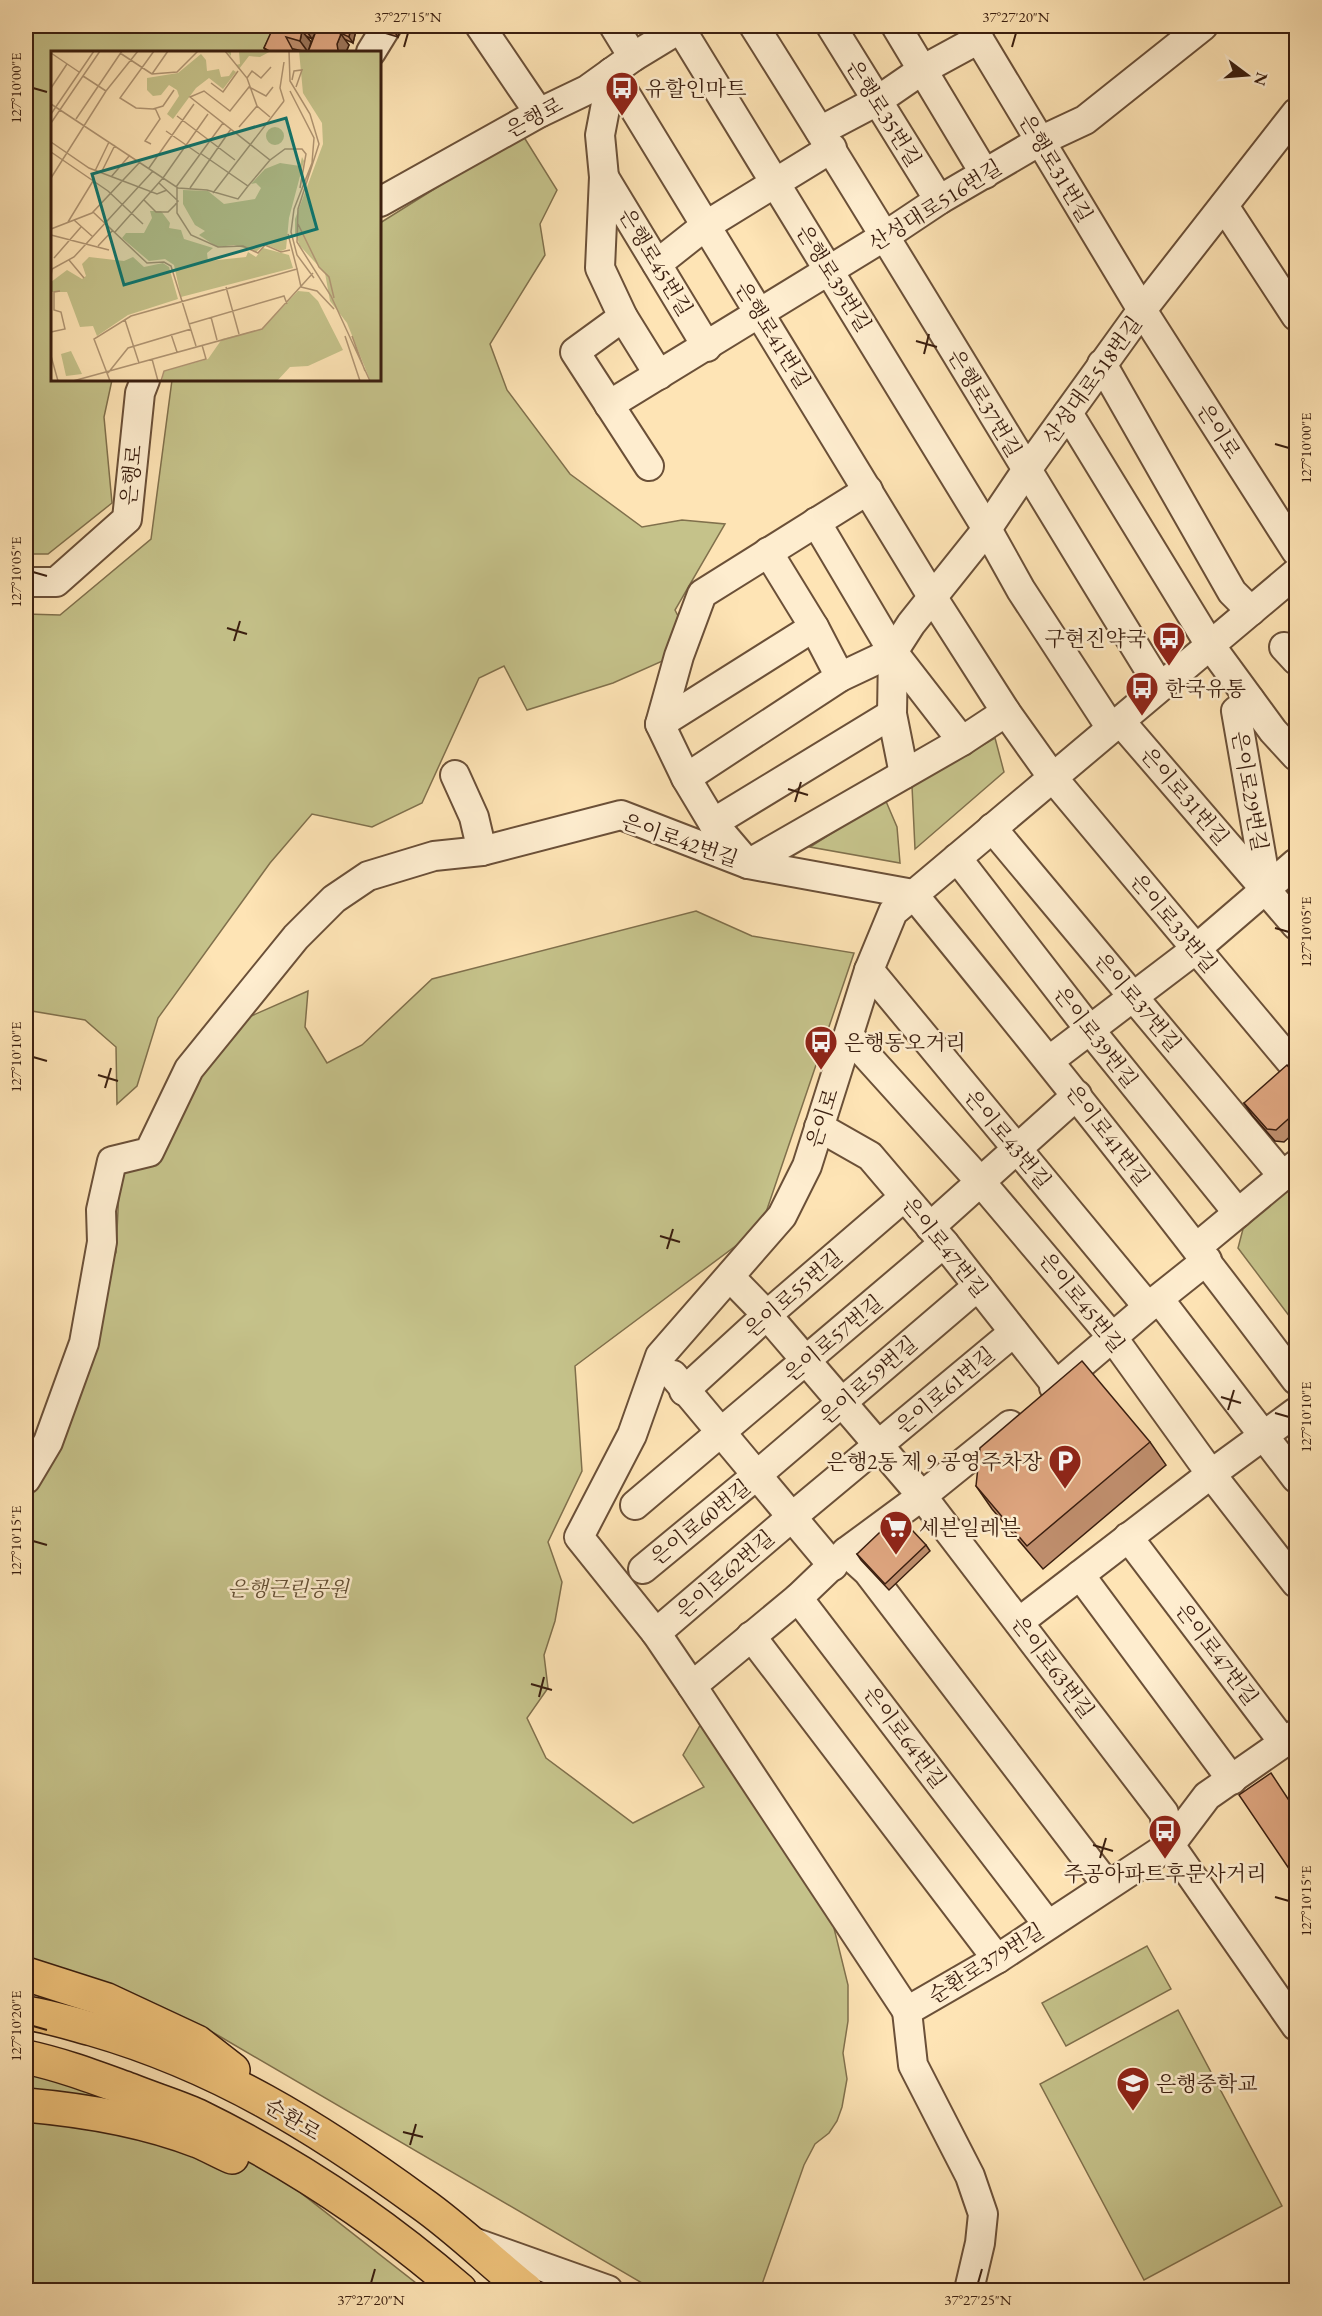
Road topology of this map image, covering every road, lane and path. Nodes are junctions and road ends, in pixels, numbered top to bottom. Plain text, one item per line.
1 (387, 26) edge
2 (480, 26) edge
3 (614, 26) edge
4 (681, 26) edge
5 (754, 26) edge
6 (831, 26) edge
7 (896, 26) edge
8 (1203, 26) edge
9 (975, 32) edge
10 (372, 51) edge
11 (622, 64) junction
12 (922, 70) junction
13 (876, 101) junction
14 (539, 113) junction
15 (1294, 121) edge
16 (826, 139) junction
17 (1040, 141) junction
18 (985, 174) junction
19 (604, 177) junction
20 (774, 183) junction
21 (939, 200) junction
22 (381, 201) edge
23 (1224, 206) junction
24 (705, 226) junction
25 (885, 236) junction
26 (657, 264) junction
27 (830, 270) junction
28 (1142, 310) junction
29 (760, 314) junction
30 (1296, 316) edge
31 (623, 317) junction
32 (707, 347) junction
33 (1102, 364) junction
34 (659, 375) junction
35 (145, 381) edge
36 (609, 405) junction
37 (1068, 413) junction
38 (649, 466) dead end
39 (1026, 471) junction
40 (868, 490) junction
41 (816, 522) junction
42 (987, 529) junction
43 (1296, 551) edge
44 (768, 552) junction
45 (1296, 573) edge
46 (26, 582) edge
47 (933, 598) junction
48 (1242, 602) junction
49 (814, 627) junction
50 (1210, 645) junction
51 (893, 652) junction
52 (840, 677) junction
53 (1160, 687) junction
54 (1250, 700) junction
55 (1006, 712) junction
56 (892, 714) junction
57 (660, 724) junction
58 (1115, 725) junction
59 (962, 741) junction
60 (1296, 756) edge
61 (904, 774) junction
62 (455, 775) dead end
63 (686, 778) junction
64 (1053, 778) junction
65 (713, 823) junction
66 (992, 828) junction
67 (482, 851) junction
68 (957, 858) junction
69 (1296, 863) edge
70 (748, 864) junction
71 (1266, 889) junction
72 (913, 894) junction
73 (1296, 925) edge
74 (1196, 949) junction
75 (869, 970) junction
76 (1134, 997) junction
77 (1090, 1030) junction
78 (849, 1036) junction
79 (1050, 1060) junction
80 (1296, 1068) edge
81 (1077, 1095) junction
82 (819, 1127) junction
83 (1016, 1148) junction
84 (1290, 1170) edge
85 (980, 1181) junction
86 (904, 1197) junction
87 (1238, 1213) junction
88 (937, 1235) junction
89 (1202, 1253) junction
90 (730, 1277) junction
91 (978, 1286) junction
92 (1153, 1303) junction
93 (767, 1315) junction
94 (1014, 1332) junction
95 (1113, 1338) junction
96 (660, 1356) junction
97 (806, 1360) junction
98 (1296, 1380) edge
99 (1056, 1386) junction
100 (684, 1391) junction
101 (843, 1402) junction
102 (1296, 1412) edge
103 (722, 1433) junction
104 (1265, 1436) junction
105 (878, 1445) junction
106 (1211, 1474) junction
107 (757, 1475) junction
108 (1296, 1478) edge
109 (26, 1479) edge
110 (922, 1496) junction
111 (635, 1506) dead end
112 (793, 1516) junction
113 (1128, 1537) junction
114 (840, 1559) junction
115 (643, 1569) dead end
116 (1080, 1575) junction
117 (1296, 1583) edge
118 (798, 1598) junction
119 (1019, 1622) junction
120 (656, 1633) junction
121 (751, 1636) junction
122 (692, 1686) junction
123 (1290, 1738) edge
124 (1232, 1780) junction
125 (1170, 1845) junction
126 (1107, 1885) junction
127 (1048, 1925) junction
128 (997, 1959) junction
129 (26, 1974) edge
130 (907, 2011) junction
131 (26, 2013) edge
132 (1296, 2026) edge
133 (26, 2057) edge
134 (26, 2105) edge
135 (296, 2118) junction
136 (359, 2211) junction
137 (462, 2238) junction
138 (460, 2290) edge
139 (526, 2290) edge
140 (608, 2290) edge
141 (969, 2290) edge

1 - 10 street
2 - 14 street
3 - 11 street, 은행로41번길
4 - 11 street, 은행로
4 - 20 street, 은행로39번길
5 - 16 street, 은행로37번길
6 - 13 street, 은행로35번길
7 - 12 street
8 - 17 street, 산성대로516번길
9 - 12 street
9 - 17 street, 은행로31번길
11 - 14 street, 은행로
11 - 19 street, 은행로45번길
11 - 24 street, 은행로41번길
12 - 13 street
12 - 18 street
13 - 16 street
13 - 21 street, 은행로35번길
14 - 22 street, 은행로
15 - 23 street, 산성대로518번길
16 - 20 street
16 - 25 street, 은행로37번길
17 - 18 street, 산성대로516번길
17 - 28 street, 은행로31번길
18 - 21 street, 산성대로516번길
19 - 26 street, 은행로45번길
19 - 31 street, 은행로45번길
20 - 24 street
20 - 27 street, 은행로39번길
21 - 25 street, 산성대로516번길
23 - 28 street, 산성대로518번길
23 - 30 street
24 - 26 street
24 - 29 street, 은행로41번길
25 - 27 street, 산성대로516번길
25 - 39 street, 은행로37번길
26 - 32 street, 은행로45번길
27 - 29 street, 산성대로516번길
27 - 42 street, 은행로39번길
28 - 33 street, 산성대로518번길
28 - 43 street, 은이로
29 - 32 street, 산성대로516번길
29 - 40 street, 은행로41번길
31 - 34 street, 은행로45번길
31 - 36 street
32 - 34 street, 산성대로516번길
33 - 37 street, 산성대로518번길
33 - 48 street
34 - 36 street, 산성대로516번길
35 - 46 street, 은행로
36 - 38 street
37 - 39 street, 산성대로518번길
37 - 50 street
39 - 42 street, 산성대로518번길
39 - 53 street, 은행로37번길
40 - 41 street
40 - 47 street, 은행로41번길
41 - 44 street
41 - 51 street
42 - 47 street, 산성대로518번길
42 - 58 street
44 - 49 street
44 - 57 street
45 - 48 street, 은이로
47 - 51 street, 산성대로518번길
47 - 55 street
48 - 50 street, 은이로
49 - 52 street
49 - 57 street
50 - 53 street, 은이로
50 - 54 street, 은이로29번길
51 - 52 street
51 - 56 street
51 - 59 street
52 - 63 street
53 - 58 street, 은이로
54 - 60 street, 은이로29번길
54 - 71 street, 은이로29번길
55 - 59 street
55 - 64 street
56 - 61 street
56 - 65 street
57 - 63 street, 은이로42번길
58 - 64 street, 은이로
58 - 71 street, 은이로31번길
59 - 61 street
61 - 70 street
62 - 67 street
63 - 65 street, 은이로42번길
64 - 66 street, 은이로
64 - 74 street, 은이로33번길
65 - 70 street, 은이로42번길
66 - 68 street, 은이로
66 - 76 street, 은이로37번길
67 - 70 street, 은이로42번길
67 - 109 street, 은이로42번길
68 - 72 street, 은이로
68 - 77 street, 은이로39번길
69 - 71 street
70 - 72 street, 은이로42번길
71 - 73 street, 은이로31번길
71 - 74 street
72 - 75 street, 은이로
72 - 79 street, 은이로41번길
74 - 76 street
74 - 80 street, 은이로33번길
75 - 78 street, 은이로
75 - 83 street, 은이로43번길
76 - 77 street
76 - 84 street, 은이로37번길
77 - 79 street
77 - 87 street, 은이로39번길
78 - 82 street, 은이로
78 - 85 street, 은이로45번길
79 - 81 street, 은이로41번길
81 - 83 street, 은이로57번길
81 - 89 street, 은이로41번길
82 - 86 street, 은이로47번길
82 - 90 street, 은이로
83 - 85 street, 은이로57번길
83 - 92 street, 은이로43번길
84 - 87 street
85 - 88 street, 은이로57번길
85 - 95 street, 은이로45번길
86 - 88 street, 은이로47번길
86 - 93 street, 은이로55번길
87 - 89 street
88 - 91 street, 은이로47번길
88 - 97 street, 은이로57번길
89 - 92 street
89 - 98 street, 은이로41번길
90 - 93 street, 은이로63번길
90 - 96 street, 은이로
91 - 94 street, 은이로47번길
91 - 101 street, 은이로59번길
92 - 95 street
92 - 104 street, 은이로43번길
93 - 97 street, 은이로63번길
93 - 100 street, 은이로55번길
94 - 99 street, 은이로47번길
94 - 105 street, 은이로61번길
95 - 99 street
95 - 106 street, 은이로45번길
96 - 100 street
96 - 120 street
97 - 101 street, 은이로63번길
97 - 103 street, 은이로57번길
99 - 110 street
100 - 103 street
101 - 105 street, 은이로63번길
101 - 107 street, 은이로59번길
102 - 104 street
103 - 107 street
103 - 111 street
104 - 106 street
104 - 108 street, 은이로43번길
105 - 110 street, 은이로63번길
105 - 112 street, 은이로61번길
106 - 113 street
106 - 117 street, 은이로45번길
107 - 112 street
107 - 115 street, 은이로60번길
110 - 114 street
110 - 119 street, 은이로63번길
112 - 114 street
112 - 120 street, 은이로62번길
113 - 116 street
113 - 123 street, 은이로47번길
114 - 118 street
114 - 126 street
116 - 119 street
116 - 124 street
118 - 121 street
118 - 127 street, 은이로64번길
119 - 125 street, 은이로63번길
120 - 122 street
121 - 122 street
121 - 128 street
122 - 130 street
123 - 124 street, 순환로379번길
124 - 125 street, 순환로379번길
125 - 126 street, 순환로379번길
125 - 132 street
126 - 127 street, 순환로379번길
127 - 128 street, 순환로379번길
128 - 130 street, 순환로379번길
129 - 135 main road
130 - 141 street, 순환로379번길
131 - 135 main road, 순환로
133 - 136 main road, 순환로
134 - 136 main road
135 - 137 main road, 순환로
136 - 138 main road, 순환로
137 - 139 main road, 순환로
137 - 140 street

